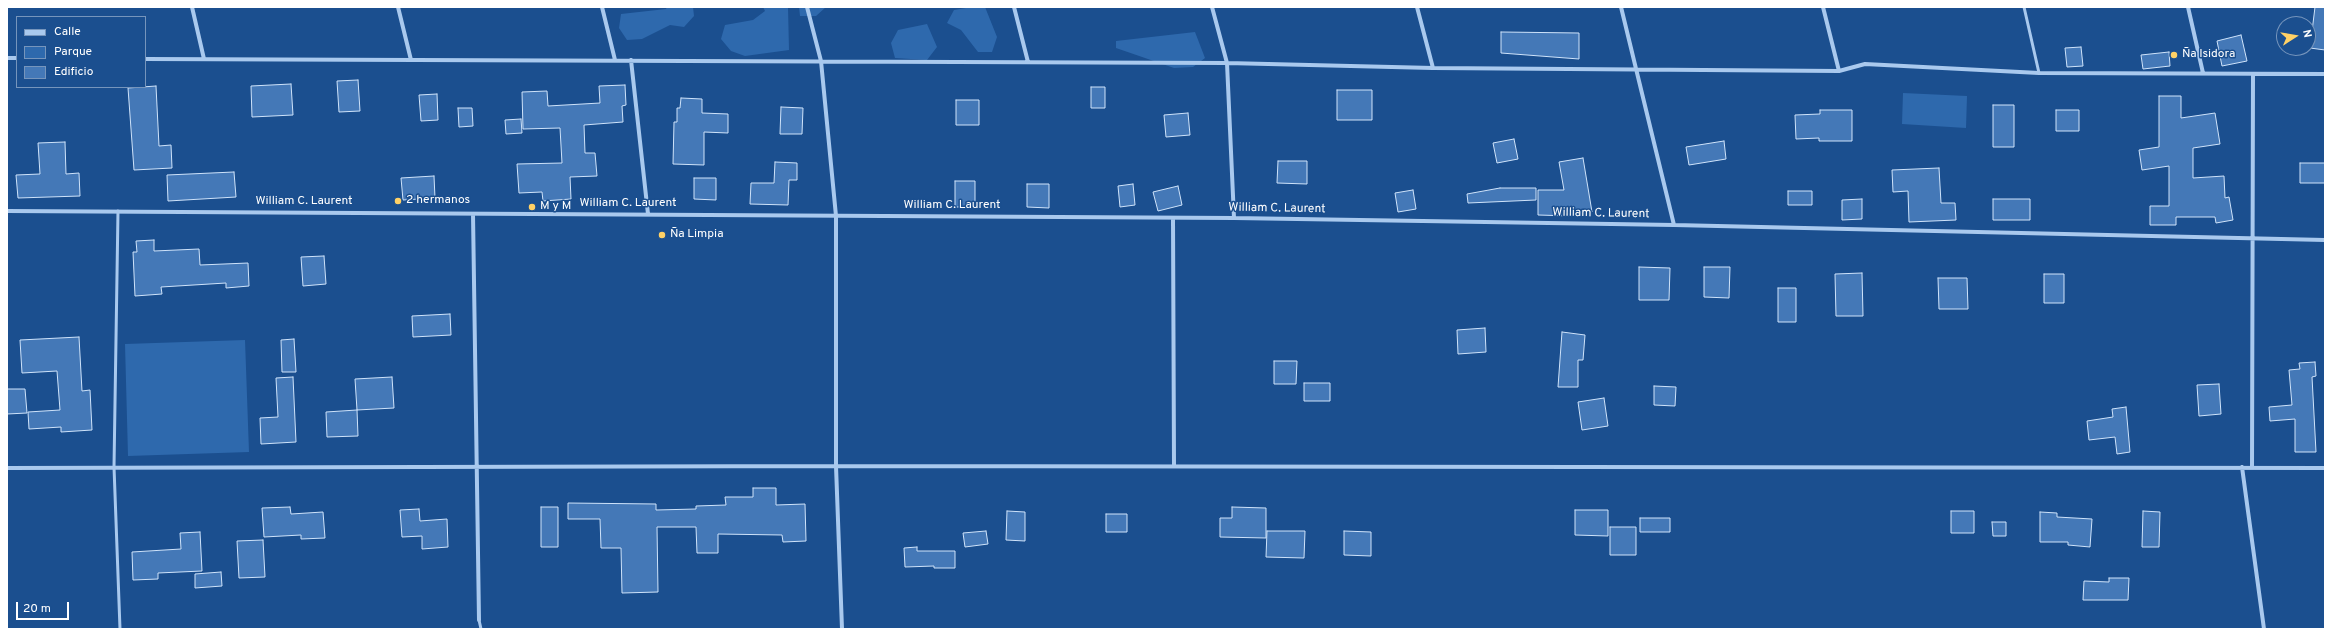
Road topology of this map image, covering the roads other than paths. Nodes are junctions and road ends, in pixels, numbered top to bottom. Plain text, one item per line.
1 (192, 7) edge
2 (398, 7) edge
3 (602, 7) edge
4 (807, 7) edge
5 (1014, 7) edge
6 (1212, 7) edge
7 (1417, 7) edge
8 (1621, 7) edge
9 (1823, 7) edge
10 (2024, 7) edge
11 (2188, 7) edge
12 (146, 59) edge
13 (204, 59) junction
14 (411, 60) junction
15 (615, 60) junction
16 (630, 60) junction
17 (821, 61) junction
18 (1028, 62) junction
19 (1227, 63) junction
20 (1433, 68) junction
21 (1638, 70) junction
22 (1839, 71) junction
23 (2039, 72) junction
24 (2202, 74) junction
25 (2253, 74) junction
26 (2325, 74) edge
27 (7, 211) edge
28 (118, 211) junction
29 (472, 214) junction
30 (648, 214) junction
31 (836, 216) junction
32 (1173, 218) junction
33 (1234, 218) junction
34 (1674, 225) junction
35 (2254, 238) junction
36 (2325, 240) edge
37 (477, 466) junction
38 (836, 466) junction
39 (1174, 466) junction
40 (114, 467) junction
41 (2242, 467) junction
42 (2252, 467) junction
43 (7, 468) edge
44 (2325, 468) edge
45 (479, 620) joint
46 (120, 629) edge
47 (481, 629) edge
48 (842, 629) edge
49 (2264, 629) edge

1 - 13 street
2 - 14 street
3 - 15 street
4 - 17 street
5 - 18 street
6 - 19 street
7 - 20 street
8 - 21 street
9 - 22 street
10 - 23 lane
11 - 24 street
12 - 13 street
13 - 14 street
14 - 15 street
15 - 16 street
16 - 17 street
16 - 30 street
17 - 18 street
17 - 31 street
18 - 19 street
19 - 20 street
19 - 33 street
20 - 21 street
21 - 22 street
21 - 34 street
22 - 23 street
23 - 24 street
24 - 25 street
25 - 26 street
25 - 35 street
27 - 28 street, William C. Laurent
28 - 29 street, William C. Laurent
28 - 40 lane
29 - 30 street, William C. Laurent
29 - 37 street
30 - 31 street, William C. Laurent
31 - 32 street, William C. Laurent
31 - 38 street
32 - 33 street, William C. Laurent
32 - 39 street
33 - 34 street, William C. Laurent
34 - 35 street, William C. Laurent
35 - 36 street, William C. Laurent
35 - 42 street
37 - 38 street
37 - 40 street
37 - 45 street
38 - 39 street
38 - 48 street
39 - 41 street
40 - 43 street
40 - 46 lane
41 - 42 street
41 - 49 street
42 - 44 street
45 - 47 lane

